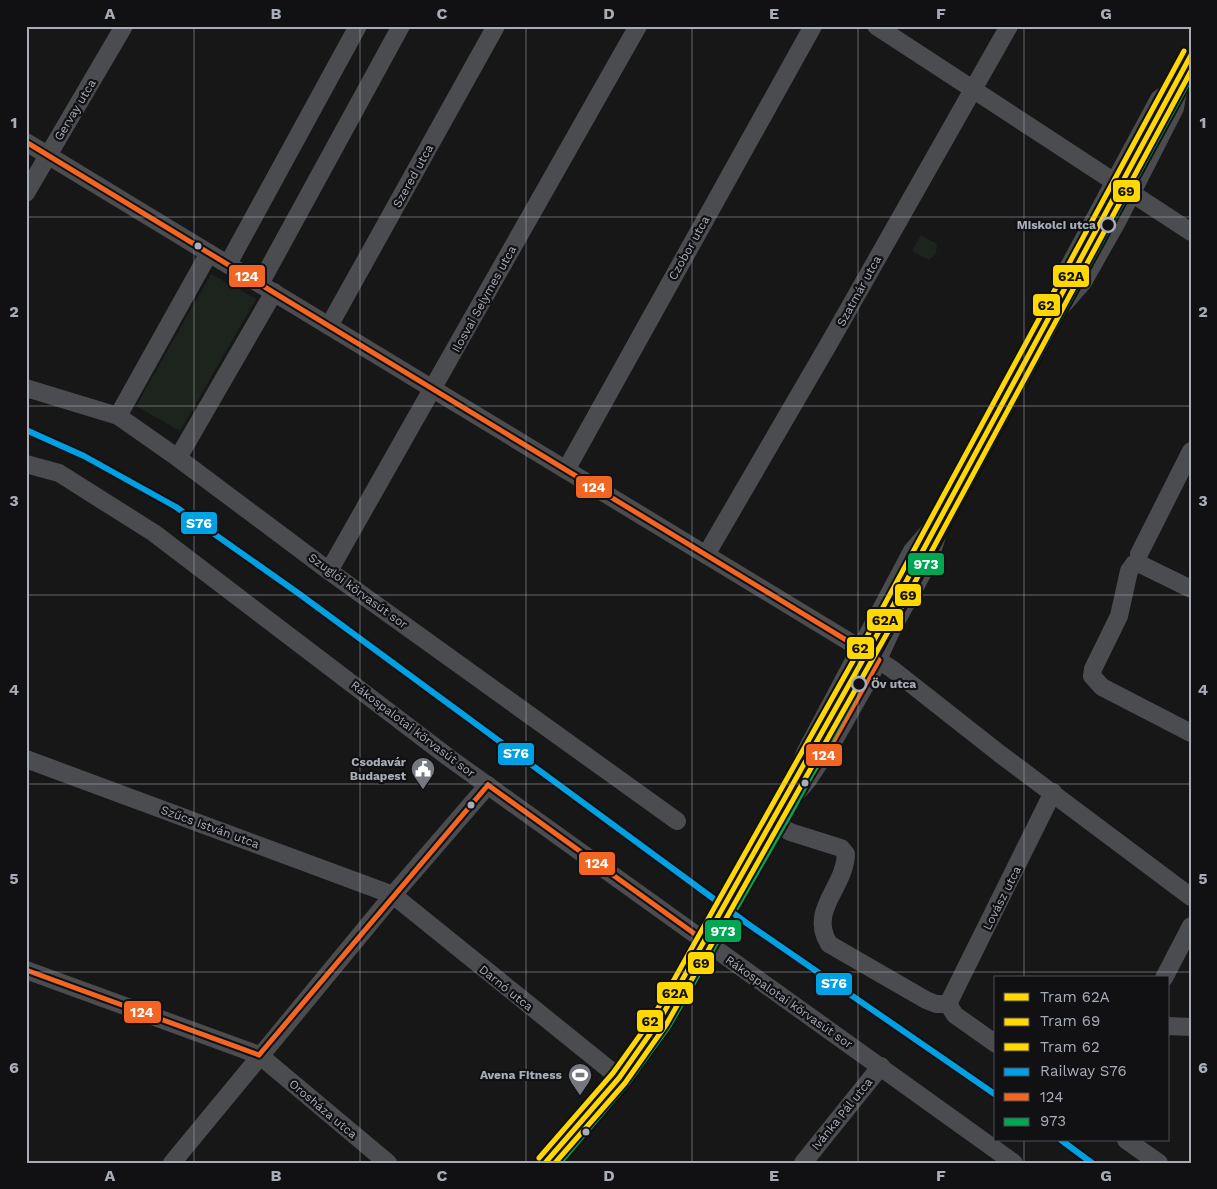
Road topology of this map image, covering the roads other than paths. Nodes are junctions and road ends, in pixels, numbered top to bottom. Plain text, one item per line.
1 (124, 26) edge
2 (358, 26) edge
3 (401, 26) edge
4 (496, 26) edge
5 (638, 26) edge
6 (813, 26) edge
7 (876, 26) edge
8 (1009, 26) edge
9 (1191, 61) edge
10 (1179, 84) junction
11 (974, 89) junction
12 (26, 142) edge
13 (48, 155) junction
14 (1115, 182) junction
15 (1132, 192) junction
16 (26, 193) edge
17 (1191, 232) edge
18 (209, 253) junction
19 (228, 264) junction
20 (267, 288) junction
21 (1048, 322) junction
22 (329, 326) junction
23 (26, 388) edge
24 (432, 390) junction
25 (118, 416) junction
26 (1191, 451) edge
27 (178, 458) junction
28 (26, 464) edge
29 (566, 470) junction
30 (944, 514) junction
31 (1139, 554) dead end
32 (706, 555) junction
33 (330, 572) junction
34 (1191, 588) edge
35 (861, 649) junction
36 (879, 660) junction
37 (1191, 733) edge
38 (26, 758) edge
39 (488, 785) junction
40 (1053, 792) junction
41 (785, 806) junction
42 (677, 821) dead end
43 (776, 823) junction
44 (393, 895) junction
45 (1191, 897) edge
46 (1191, 926) edge
47 (706, 942) junction
48 (26, 970) edge
49 (1165, 976) edge
50 (948, 1004) junction
51 (1170, 1026) edge
52 (1191, 1027) edge
53 (994, 1043) edge
54 (259, 1055) junction
55 (881, 1066) junction
56 (621, 1080) junction
57 (1129, 1142) edge
58 (172, 1163) edge
59 (388, 1163) edge
60 (550, 1163) edge
61 (803, 1163) edge
62 (1014, 1163) edge
63 (1159, 1163) edge

1 - 13 street, Gervay utca
2 - 19 street
3 - 20 street
4 - 22 street, Szered utca
5 - 24 street, Ilosvai Selymes utca
6 - 29 street, Czobor utca
7 - 11 street
8 - 11 street, Szatmár utca
9 - 10 street
10 - 14 street
10 - 15 street
11 - 14 street
11 - 32 street, Szatmár utca
12 - 13 street
13 - 16 street, Gervay utca
13 - 18 street
14 - 15 street
14 - 21 street
15 - 17 street
15 - 21 street
18 - 19 street
18 - 25 street
19 - 20 street
20 - 22 street
20 - 27 street
21 - 30 street
22 - 24 street
23 - 25 street, Szuglói körvasút sor
24 - 29 street
24 - 33 street, Ilosvai Selymes utca
25 - 27 street, Szuglói körvasút sor
26 - 31 street
27 - 33 street, Szuglói körvasút sor
28 - 39 street, Rákospalotai körvasút sor
29 - 32 street
30 - 35 street
30 - 36 street
32 - 35 street
33 - 42 street, Szuglói körvasút sor
34 - 37 street
35 - 36 street
35 - 41 street
36 - 40 street
36 - 41 street
38 - 44 street, Szűcs István utca
39 - 44 street
39 - 47 street, Rákospalotai körvasút sor
40 - 45 street
40 - 50 street, Lovász utca
41 - 43 street
43 - 47 street
43 - 50 street
44 - 54 street
44 - 56 street, Darnó utca
46 - 49 street
47 - 55 street, Rákospalotai körvasút sor
47 - 56 street
48 - 54 street, Orosháza utca
50 - 53 street
51 - 52 street
54 - 58 street
54 - 59 street, Orosháza utca
55 - 61 street, Ivánka Pál utca
55 - 62 street, Rákospalotai körvasút sor
56 - 60 street
57 - 63 street

